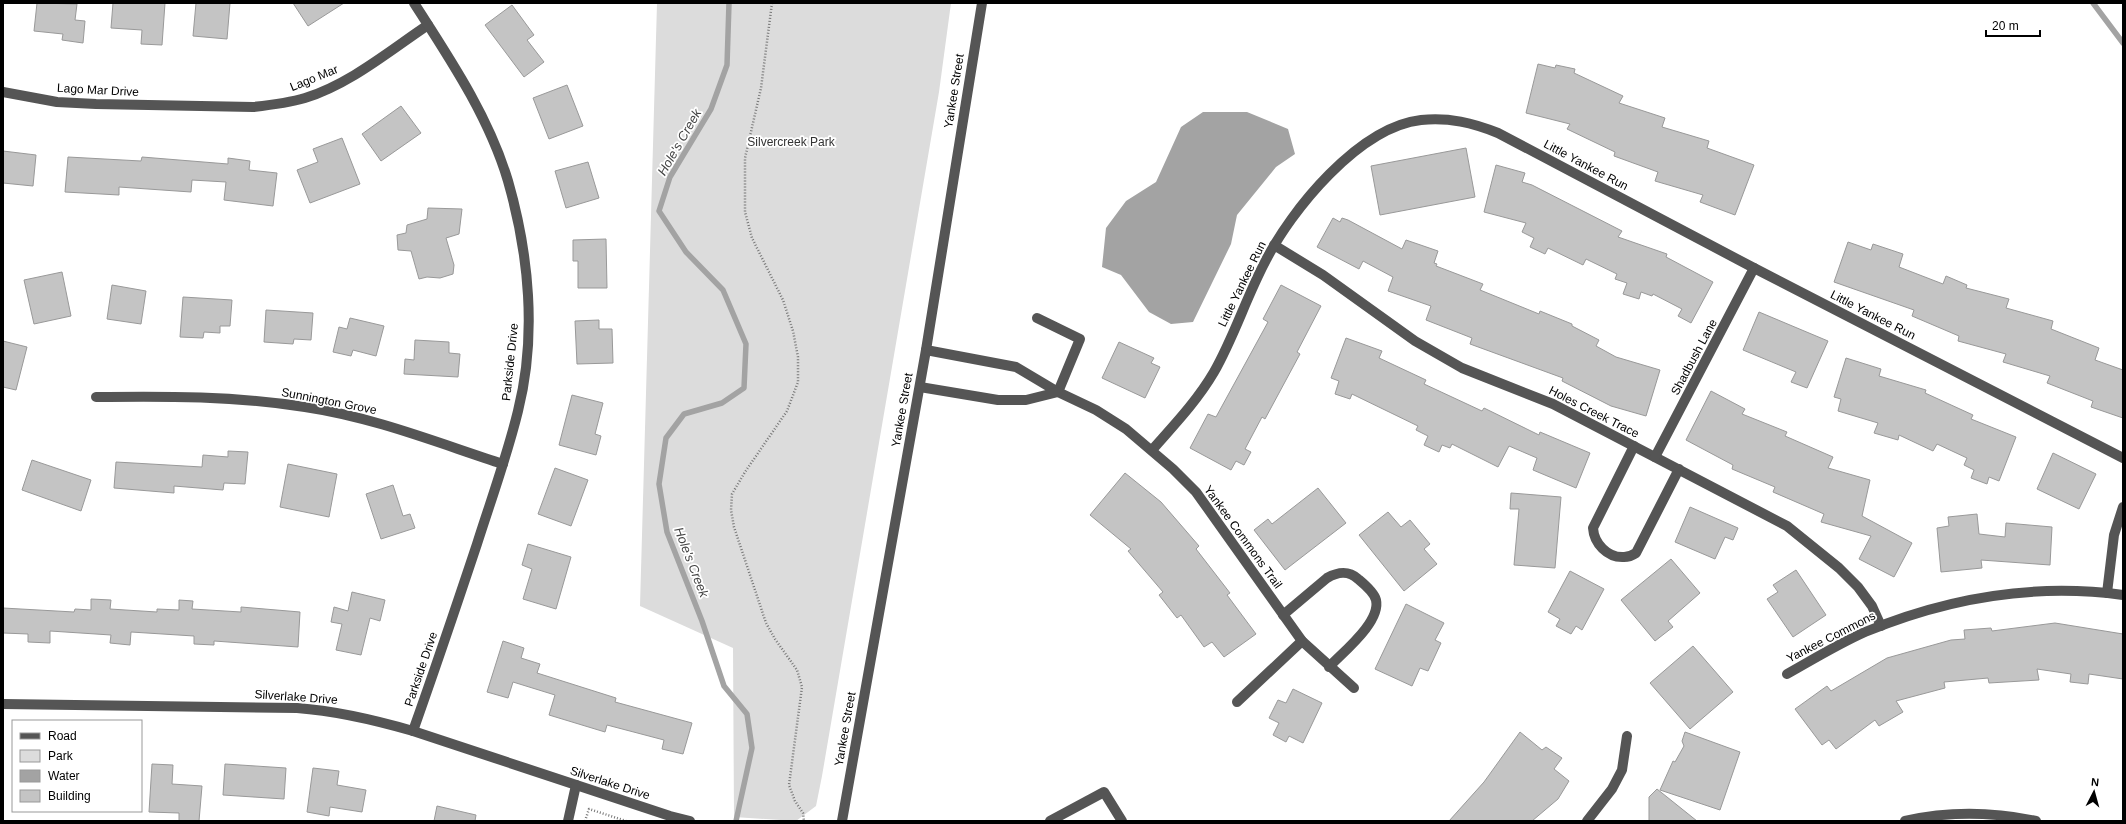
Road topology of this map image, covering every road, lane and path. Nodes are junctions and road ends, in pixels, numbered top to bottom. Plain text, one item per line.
1 (414, 3) edge
2 (772, 3) edge
3 (982, 3) edge
4 (428, 25) junction
5 (3, 92) edge
6 (193, 106) joint
7 (1274, 246) junction
8 (1754, 268) junction
9 (1037, 318) dead end
10 (926, 350) junction
11 (920, 387) junction
12 (1058, 392) junction
13 (96, 397) dead end
14 (1634, 446) junction
15 (1152, 450) junction
16 (1655, 457) junction
17 (2123, 458) edge
18 (503, 464) junction
19 (1679, 469) junction
20 (2123, 507) edge
21 (2108, 593) junction
22 (2123, 595) edge
23 (1283, 616) junction
24 (1881, 626) junction
25 (1302, 641) junction
26 (1329, 667) junction
27 (1787, 674) dead end
28 (1354, 688) dead end
29 (1237, 702) dead end
30 (3, 704) edge
31 (413, 731) junction
32 (1627, 736) dead end
33 (576, 785) junction
34 (568, 821) edge
35 (586, 821) edge
36 (626, 821) edge
37 (690, 821) edge
38 (804, 821) edge
39 (842, 821) edge
40 (1050, 821) edge
41 (1122, 821) edge
42 (1587, 821) edge
43 (1905, 821) edge
44 (2036, 821) edge

1 - 4 street, Parkside Drive
2 - 38 path
3 - 10 street, Yankee Street
4 - 6 street, Lago Mar
4 - 18 street, Parkside Drive
5 - 6 street, Lago Mar Drive
7 - 8 street, Little Yankee Run
7 - 14 street, Holes Creek Trace
7 - 15 street, Little Yankee Run
8 - 16 street, Shadbush Lane
8 - 17 street, Little Yankee Run
9 - 12 street
10 - 11 street, Yankee Street
10 - 12 street, Yankee Commons Trail
11 - 12 street
11 - 39 street, Yankee Street
12 - 15 street, Yankee Commons Trail
13 - 18 street, Sunnington Grove
14 - 16 street, Holes Creek Trace
14 - 19 street
15 - 23 street, Yankee Commons Trail
16 - 19 street, Holes Creek Trace
18 - 31 street, Parkside Drive
19 - 24 street, Holes Creek Trace
20 - 21 street
21 - 22 street, Yankee Commons
21 - 24 street, Yankee Commons
23 - 25 street, Yankee Commons Trail
23 - 26 street
24 - 27 street, Yankee Commons
25 - 26 street, Yankee Commons Trail
25 - 29 street
26 - 28 street, Yankee Commons Trail
30 - 31 street, Silverlake Drive
31 - 33 street, Silverlake Drive
32 - 42 street
33 - 34 street
33 - 37 street, Silverlake Drive
35 - 36 path
40 - 41 street
43 - 44 street

